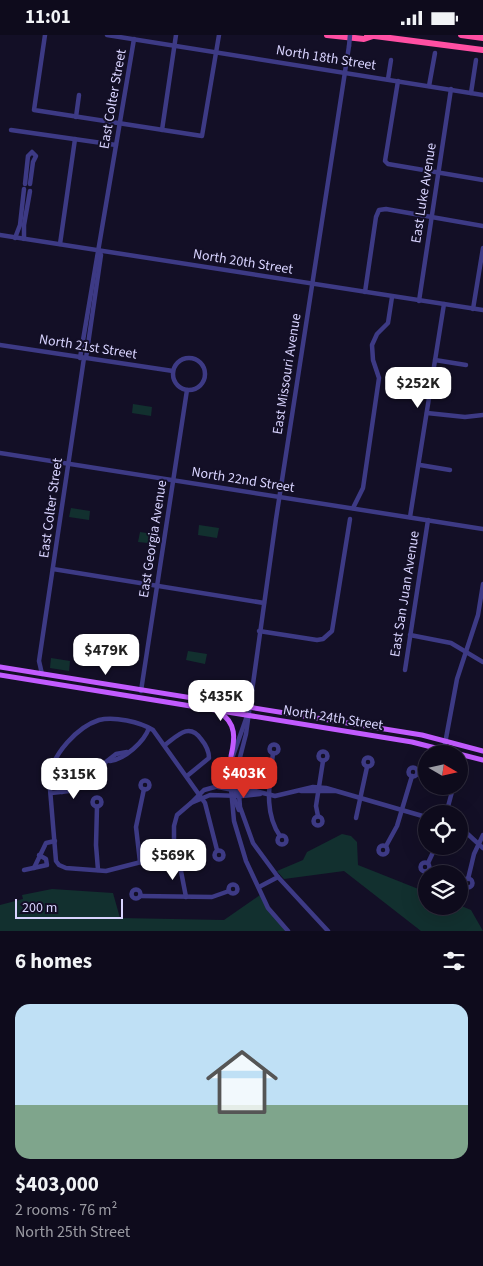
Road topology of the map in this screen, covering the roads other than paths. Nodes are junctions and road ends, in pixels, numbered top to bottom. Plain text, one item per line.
1 (45, 35) edge
2 (107, 35) edge
3 (176, 35) edge
4 (219, 35) edge
5 (327, 35) edge
6 (350, 35) edge
7 (371, 35) edge
8 (461, 35) edge
9 (483, 38) edge
10 (134, 39) junction
11 (174, 46) junction
12 (483, 50) edge
13 (216, 52) junction
14 (435, 53) dead end
15 (391, 60) dead end
16 (476, 60) dead end
17 (344, 72) junction
18 (388, 79) junction
19 (398, 81) junction
20 (429, 86) junction
21 (451, 89) junction
22 (471, 93) junction
23 (79, 95) dead end
24 (483, 95) edge
25 (76, 117) junction
26 (120, 124) junction
27 (11, 130) dead end
28 (162, 130) junction
29 (75, 139) junction
30 (116, 145) junction
31 (439, 173) junction
32 (483, 180) edge
33 (27, 187) junction
34 (432, 217) junction
35 (483, 226) edge
36 (0, 235) edge
37 (15, 238) junction
38 (24, 239) junction
39 (60, 245) junction
40 (483, 248) edge
41 (99, 251) junction
42 (312, 284) junction
43 (365, 292) junction
44 (392, 297) junction
45 (419, 301) junction
46 (444, 304) junction
47 (473, 309) junction
48 (483, 310) edge
49 (0, 345) edge
50 (83, 358) junction
51 (435, 360) junction
52 (466, 365) dead end
53 (173, 371) junction
54 (187, 390) junction
55 (427, 413) junction
56 (483, 415) edge
57 (0, 453) edge
58 (69, 464) junction
59 (420, 465) junction
60 (450, 470) dead end
61 (174, 480) junction
62 (279, 497) junction
63 (353, 508) junction
64 (410, 517) junction
65 (350, 519) dead end
66 (428, 520) junction
67 (483, 529) edge
68 (53, 569) junction
69 (483, 584) edge
70 (158, 587) junction
71 (264, 603) junction
72 (259, 631) junction
73 (410, 635) junction
74 (467, 651) junction
75 (39, 661) junction
76 (483, 662) edge
77 (0, 667) edge
78 (405, 670) dead end
79 (30, 673) junction
80 (0, 675) edge
81 (43, 675) junction
82 (141, 691) junction
83 (249, 708) junction
84 (217, 711) junction
85 (247, 716) junction
86 (358, 725) junction
87 (150, 728) junction
88 (357, 733) junction
89 (446, 741) junction
90 (165, 745) junction
91 (422, 745) edge
92 (445, 745) edge
93 (483, 751) edge
94 (274, 753) dead end
95 (231, 756) junction
96 (468, 756) edge
97 (483, 760) edge
98 (323, 761) dead end
99 (368, 767) dead end
100 (237, 769) junction
101 (229, 771) junction
102 (187, 776) junction
103 (412, 776) dead end
104 (218, 787) junction
105 (144, 789) dead end
106 (318, 789) junction
107 (51, 793) junction
108 (234, 793) junction
109 (269, 795) junction
110 (201, 796) junction
111 (362, 798) junction
112 (97, 807) dead end
113 (402, 809) junction
114 (418, 814) edge
115 (318, 817) dead end
116 (356, 818) dead end
117 (468, 835) edge
118 (483, 835) edge
119 (280, 836) dead end
120 (55, 841) junction
121 (478, 844) junction
122 (386, 846) dead end
123 (483, 849) edge
124 (217, 851) dead end
125 (39, 855) junction
126 (432, 855) edge
127 (174, 858) junction
128 (140, 862) junction
129 (428, 863) dead end
130 (34, 868) junction
131 (98, 870) junction
132 (24, 871) dead end
133 (278, 877) junction
134 (468, 879) dead end
135 (258, 887) junction
136 (229, 891) dead end
137 (140, 896) dead end
138 (186, 897) junction
139 (288, 931) edge
140 (328, 931) edge

1 - 25 street
2 - 10 street, North 18th Street
3 - 11 street
4 - 13 street
5 - 7 highway
6 - 17 street, East Missouri Avenue, bridge
7 - 12 highway
8 - 9 highway
10 - 11 street, North 18th Street
10 - 26 street, East Colter Street
11 - 13 street, North 18th Street
11 - 28 street
13 - 17 street, North 18th Street
13 - 28 street
14 - 20 street
15 - 18 street
16 - 22 street
17 - 18 street, North 18th Street
17 - 42 street, East Missouri Avenue
18 - 19 street, North 18th Street
19 - 20 street, North 18th Street
19 - 31 street
20 - 21 street, North 18th Street
21 - 22 street, North 18th Street
21 - 31 street, East Luke Avenue
22 - 24 street, North 18th Street
23 - 25 street
25 - 26 street
26 - 28 street
26 - 30 street, East Colter Street
27 - 29 street
29 - 30 street
29 - 39 street
30 - 41 street, East Colter Street
31 - 32 street
31 - 34 street, East Luke Avenue
33 - 33 street
33 - 37 street
33 - 38 street
34 - 35 street
34 - 43 street
34 - 45 street, East Luke Avenue
36 - 37 street, North 20th Street
37 - 38 street, North 20th Street
38 - 39 street, North 20th Street
39 - 41 street, North 20th Street
40 - 47 street
41 - 42 street, North 20th Street
41 - 50 street, East Colter Street
42 - 43 street, North 20th Street
42 - 62 street, East Missouri Avenue
43 - 44 street, North 20th Street
44 - 45 street, North 20th Street
44 - 63 street
45 - 46 street, North 20th Street
46 - 47 street, North 20th Street
46 - 51 street, East San Juan Avenue
47 - 48 street, North 20th Street
49 - 50 street, North 21st Street
50 - 53 street, North 21st Street
50 - 58 street, East Colter Street
51 - 52 street
51 - 55 street, East San Juan Avenue
53 - 54 street
53 - 54 street
54 - 61 street, East Georgia Avenue
55 - 56 street
55 - 59 street, East San Juan Avenue
57 - 58 street, North 22nd Street
58 - 61 street, North 22nd Street
58 - 68 street, East Colter Street
59 - 60 street
59 - 64 street, East San Juan Avenue
61 - 62 street, North 22nd Street
61 - 70 street, East Georgia Avenue
62 - 63 street, North 22nd Street
62 - 71 street, East Missouri Avenue
63 - 64 street, North 22nd Street
64 - 66 street, North 22nd Street
65 - 72 street
66 - 67 street, North 22nd Street
66 - 73 street, East San Juan Avenue
68 - 70 street
68 - 75 street, East Colter Street
69 - 74 street
70 - 71 street
70 - 82 street, East Georgia Avenue
71 - 72 street, East Missouri Avenue
72 - 83 street, East Missouri Avenue
73 - 74 street
73 - 78 street, East San Juan Avenue
74 - 76 street
74 - 89 street
75 - 79 street, East Colter Street
75 - 81 street, East Colter Street
77 - 79 main road, North 24th Street
79 - 81 main road, North 24th Street
80 - 84 main road, North 24th Street
81 - 82 main road, North 24th Street
82 - 83 main road, North 24th Street
83 - 85 street, East Missouri Avenue
83 - 86 main road, North 24th Street
84 - 85 main road, North 24th Street
84 - 95 main road
85 - 88 main road, North 24th Street
85 - 95 street
85 - 100 street
86 - 88 main road
86 - 89 main road, North 24th Street
87 - 90 street
87 - 107 street
87 - 107 street
88 - 91 main road, North 24th Street
89 - 92 street
89 - 93 main road, North 24th Street
90 - 102 street
90 - 102 street
94 - 109 street
95 - 101 street
96 - 97 main road, North 24th Street
98 - 106 street
99 - 111 street
100 - 101 street
100 - 108 street
101 - 104 street
101 - 108 street
102 - 110 street
103 - 113 street
104 - 108 street
104 - 110 street
105 - 128 street
106 - 109 street
106 - 111 street
106 - 115 street
107 - 120 street
108 - 109 street
108 - 110 street
108 - 133 street
108 - 135 street
109 - 119 street
110 - 124 street
110 - 127 street
111 - 113 street
111 - 116 street
112 - 131 street
113 - 114 street
113 - 122 street
117 - 121 street
118 - 121 street
120 - 125 street
120 - 131 street
121 - 123 street
121 - 134 street
125 - 130 street
125 - 130 street
126 - 129 street
127 - 128 street
127 - 138 street
128 - 131 street
130 - 132 street
133 - 135 street
133 - 140 street
135 - 139 street
136 - 138 street
137 - 138 street

